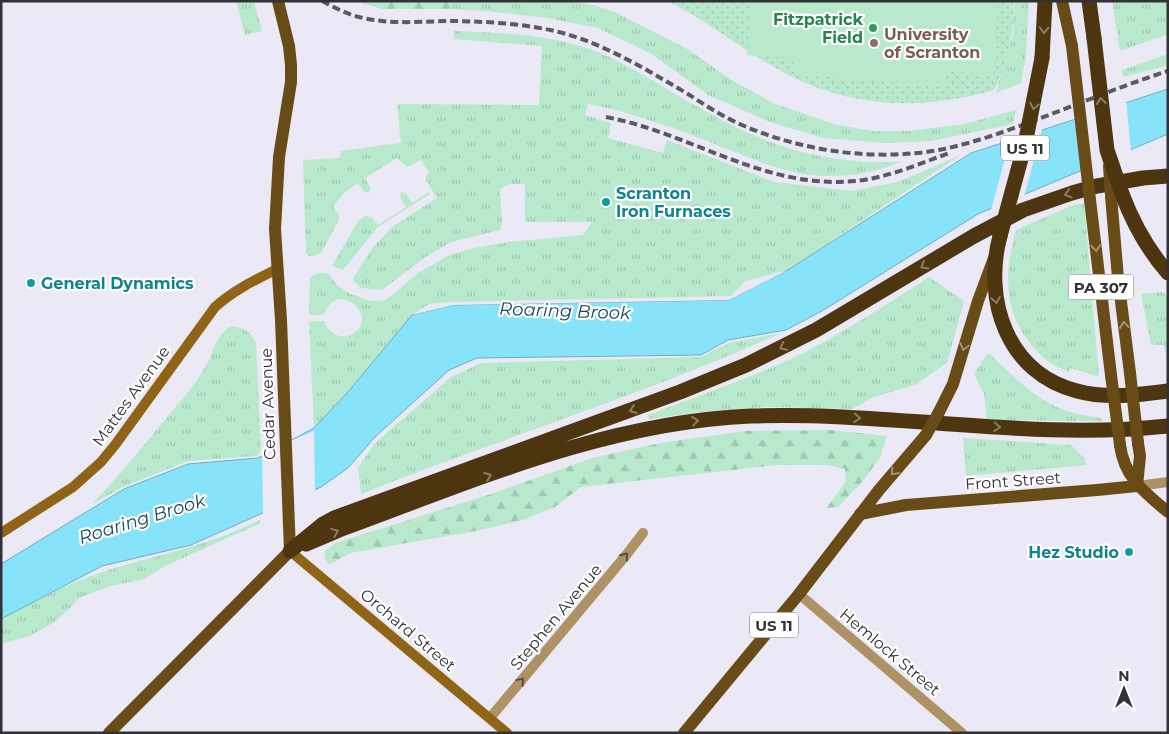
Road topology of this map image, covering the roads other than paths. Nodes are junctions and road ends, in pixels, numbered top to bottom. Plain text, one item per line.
1 (278, 1) edge
2 (1045, 1) edge
3 (1062, 1) edge
4 (1089, 1) edge
5 (1168, 176) edge
6 (1117, 195) junction
7 (996, 251) junction
8 (278, 268) junction
9 (1168, 273) edge
10 (1168, 391) edge
11 (1168, 426) edge
12 (1168, 482) edge
13 (1137, 486) junction
14 (1168, 512) edge
15 (860, 514) junction
16 (1, 533) edge
17 (643, 533) dead end
18 (290, 551) junction
19 (799, 594) junction
20 (490, 718) junction
21 (109, 733) edge
22 (507, 733) edge
23 (684, 733) edge
24 (962, 733) edge

1 - 8 main road, Cedar Avenue
2 -> 7 highway, US 11, bridge
3 -> 13 main road, PA 307, bridge
6 -> 4 highway, bridge
5 -> 18 highway
6 - 9 highway
13 -> 6 main road, bridge
7 -> 10 highway
7 -> 15 main road, US 11, bridge
8 - 16 street, Mattes Avenue
8 - 18 main road, Cedar Avenue
18 -> 11 highway
12 - 13 street, Front Street
13 - 14 main road, PA 307
13 - 15 main road, Front Street
15 - 19 main road, US 11
20 -> 17 street, Stephen Avenue
18 - 20 street, Orchard Street
18 - 21 main road
19 - 23 main road, US 11
19 - 24 street, Hemlock Street
20 - 22 street, Orchard Street

